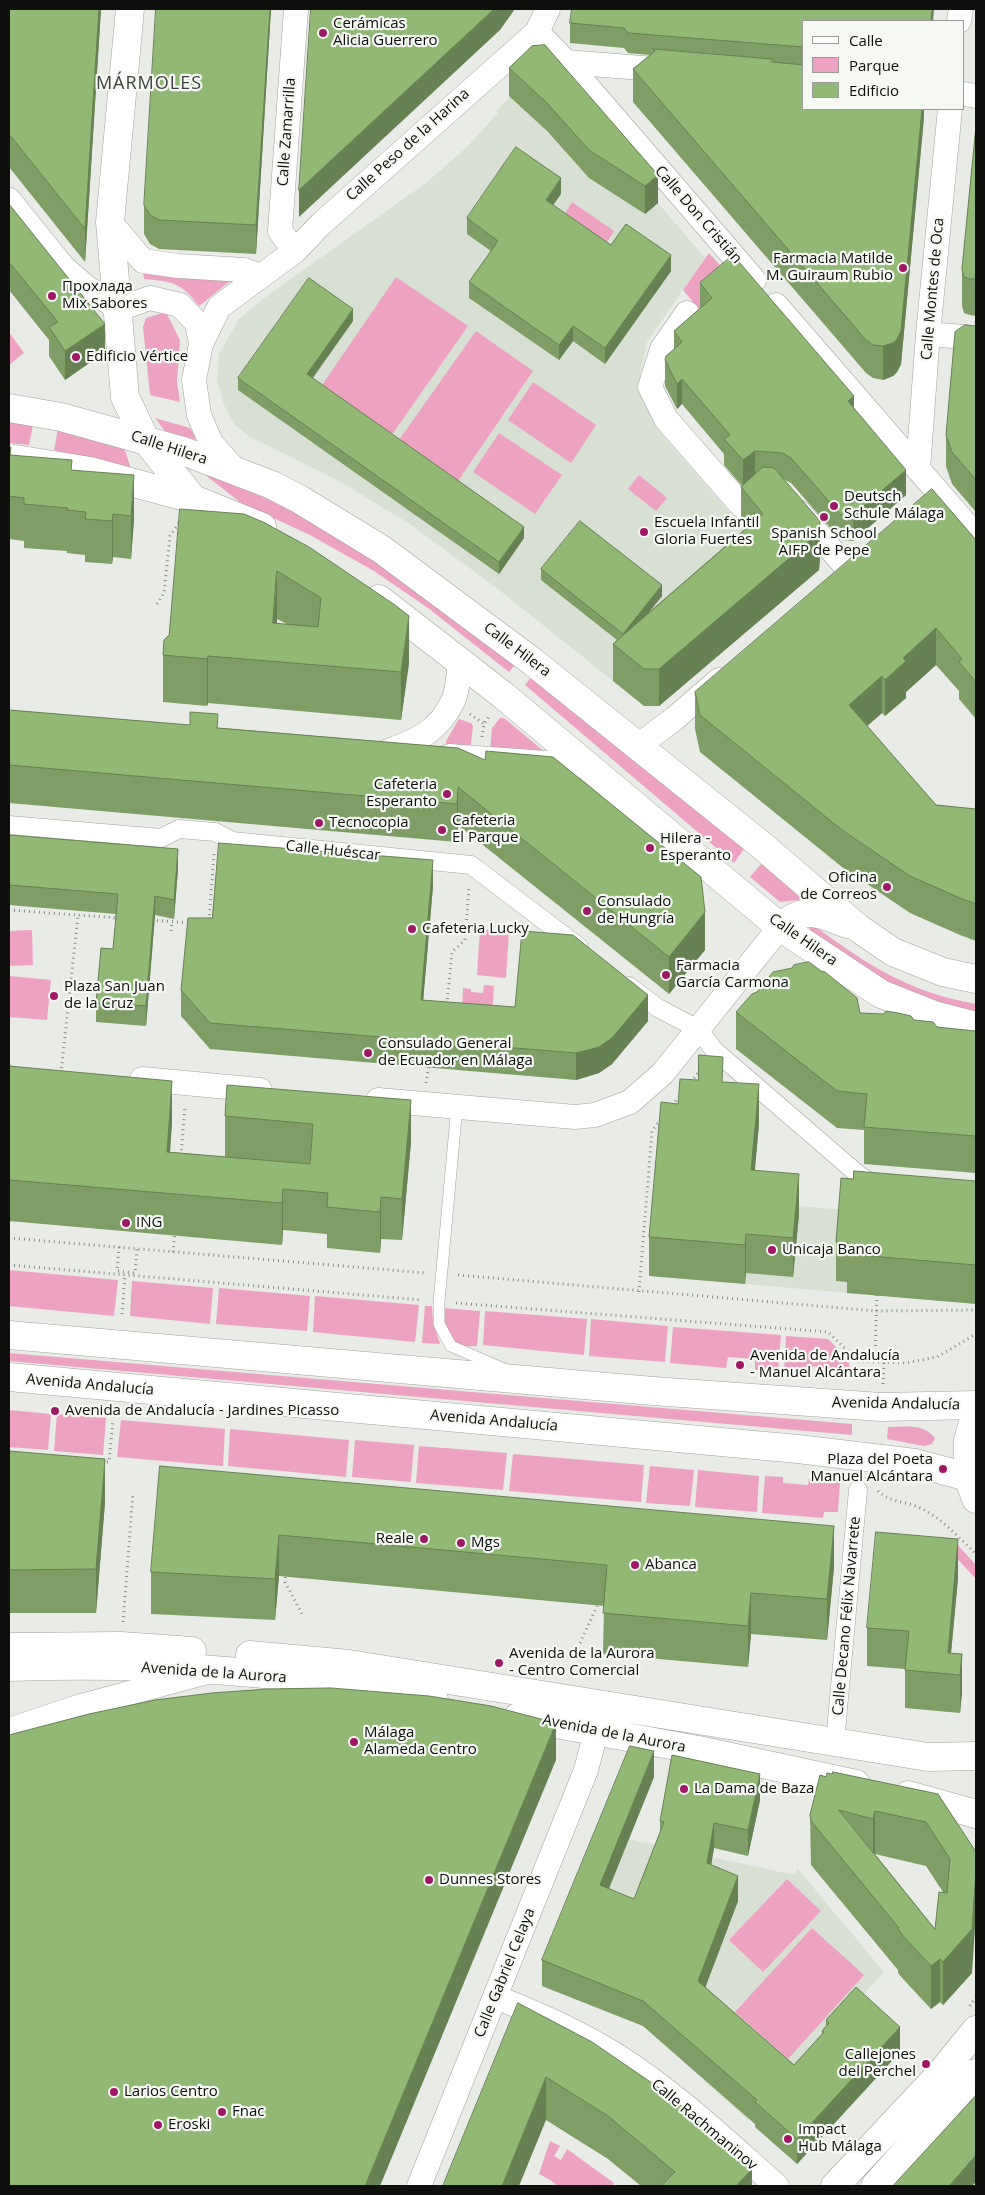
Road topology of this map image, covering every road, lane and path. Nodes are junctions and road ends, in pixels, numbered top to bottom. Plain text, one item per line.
1 (130, 9) edge
2 (296, 9) edge
3 (548, 9) edge
4 (537, 32) junction
5 (566, 62) junction
6 (687, 71) edge
7 (950, 110) edge
8 (9, 200) edge
9 (110, 222) junction
10 (295, 251) junction
11 (261, 276) junction
12 (119, 309) junction
13 (687, 314) dead end
14 (928, 334) junction
15 (976, 338) edge
16 (201, 344) junction
17 (126, 397) junction
18 (9, 408) edge
19 (61, 417) junction
20 (145, 439) junction
21 (9, 458) edge
22 (918, 468) junction
23 (236, 471) junction
24 (193, 499) junction
25 (976, 536) edge
26 (282, 539) edge
27 (848, 569) edge
28 (359, 583) edge
29 (157, 604) dead end
30 (460, 663) junction
31 (739, 663) edge
32 (492, 712) dead end
33 (482, 739) dead end
34 (639, 745) junction
35 (587, 766) junction
36 (9, 825) edge
37 (215, 832) junction
38 (471, 865) junction
39 (9, 910) edge
40 (78, 915) junction
41 (125, 918) edge
42 (144, 920) edge
43 (172, 922) junction
44 (200, 924) edge
45 (209, 925) edge
46 (780, 927) junction
47 (858, 928) junction
48 (171, 931) dead end
49 (596, 960) edge
50 (619, 978) edge
51 (976, 979) edge
52 (447, 1009) edge
53 (976, 1026) edge
54 (698, 1029) junction
55 (714, 1050) junction
56 (429, 1061) edge
57 (61, 1072) edge
58 (120, 1077) edge
59 (187, 1084) junction
60 (688, 1085) edge
61 (282, 1092) edge
62 (682, 1093) edge
63 (359, 1098) edge
64 (416, 1103) junction
65 (457, 1106) junction
66 (670, 1108) edge
67 (664, 1116) edge
68 (180, 1163) edge
69 (885, 1191) edge
70 (176, 1222) edge
71 (9, 1238) edge
72 (119, 1247) junction
73 (137, 1249) junction
74 (173, 1252) junction
75 (9, 1265) edge
76 (426, 1273) dead end
77 (126, 1274) junction
78 (458, 1275) dead end
79 (878, 1286) edge
80 (639, 1292) junction
81 (439, 1302) junction
82 (976, 1310) edge
83 (876, 1311) junction
84 (122, 1314) dead end
85 (976, 1334) edge
86 (9, 1335) edge
87 (874, 1362) junction
88 (9, 1377) edge
89 (530, 1380) junction
90 (976, 1405) edge
91 (976, 1414) edge
92 (113, 1420) dead end
93 (95, 1460) edge
94 (973, 1485) edge
95 (858, 1490) dead end
96 (133, 1493) dead end
97 (286, 1564) edge
98 (600, 1596) edge
99 (302, 1614) dead end
100 (580, 1643) dead end
101 (121, 1646) junction
102 (9, 1647) edge
103 (9, 1667) edge
104 (213, 1670) junction
105 (603, 1704) junction
106 (9, 1730) edge
107 (598, 1731) junction
108 (836, 1742) junction
109 (976, 1756) edge
110 (976, 1814) edge
111 (496, 1996) junction
112 (976, 2030) edge
113 (976, 2073) edge
114 (419, 2186) edge
115 (778, 2186) edge
116 (835, 2186) edge
117 (875, 2186) edge

1 - 9 main road
2 - 10 street, Calle Zamarrilla
3 - 4 street, Calle Peso de la Harina
4 - 5 street, Calle Don Cristián
4 - 10 street, Calle Peso de la Harina
5 - 6 street
5 - 22 street, Calle Don Cristián
7 - 14 street, Calle Montes de Oca
8 - 12 street
9 - 11 street
9 - 12 main road
10 - 11 street, Calle Peso de la Harina
11 - 16 street, Calle Peso de la Harina
12 - 16 street
12 - 17 main road
13 - 27 street
14 - 15 street
14 - 22 street, Calle Montes de Oca
16 - 23 street, Calle Peso de la Harina
17 - 19 main road
17 - 20 main road
18 - 19 main road, Calle Hilera
19 - 20 main road, Calle Hilera
20 - 23 main road, Calle Hilera
20 - 24 main road
21 - 24 main road
22 - 25 street, Calle Don Cristián
23 - 34 main road, Calle Hilera
24 - 26 main road
24 - 29 path
28 - 30 main road, Calle Hilera
30 - 35 main road, Calle Hilera
30 - 35 street
31 - 34 street
32 - 33 path
34 - 47 main road, Calle Hilera
35 - 46 main road, Calle Hilera
36 - 37 street, Calle Huéscar
37 - 38 street, Calle Huéscar
37 - 45 path
38 - 49 street
38 - 52 path
39 - 40 path
40 - 41 path
40 - 57 path
42 - 43 path
43 - 44 path
43 - 48 path
46 - 47 main road
46 - 53 main road, Calle Hilera
46 - 54 street
47 - 51 main road, Calle Hilera
50 - 54 street
54 - 55 street
54 - 65 street
55 - 60 path
55 - 69 street
56 - 64 path
58 - 59 street
59 - 61 street
59 - 68 path
62 - 66 path
63 - 64 street
64 - 65 street
65 - 81 lane
67 - 80 path
70 - 74 path
71 - 72 path
72 - 73 path
72 - 77 path
73 - 74 path
73 - 77 path
74 - 76 path
75 - 77 path
77 - 81 path
77 - 84 path
78 - 80 path
79 - 83 path
80 - 83 path
81 - 87 path
81 - 89 lane
82 - 83 path
83 - 87 path
85 - 87 path
86 - 89 main road, Avenida Andalucía
88 - 94 main road, Avenida Andalucía
89 - 90 main road, Avenida Andalucía
91 - 94 main road
92 - 93 path
95 - 108 street, Calle Decano Félix Navarrete
96 - 101 path
97 - 99 path
98 - 100 path
101 - 102 main road, Avenida de la Aurora
101 - 105 main road, Avenida de la Aurora
103 - 104 main road, Avenida de la Aurora
104 - 106 street
104 - 107 main road, Avenida de la Aurora
105 - 107 street, Calle Gabriel Celaya
105 - 108 main road, Avenida de la Aurora
107 - 110 main road, Avenida de la Aurora
107 - 111 street, Calle Gabriel Celaya
108 - 109 main road, Avenida de la Aurora
111 - 114 street, Calle Gabriel Celaya
111 - 115 street, Calle Rachmaninov
112 - 116 main road
113 - 117 main road

